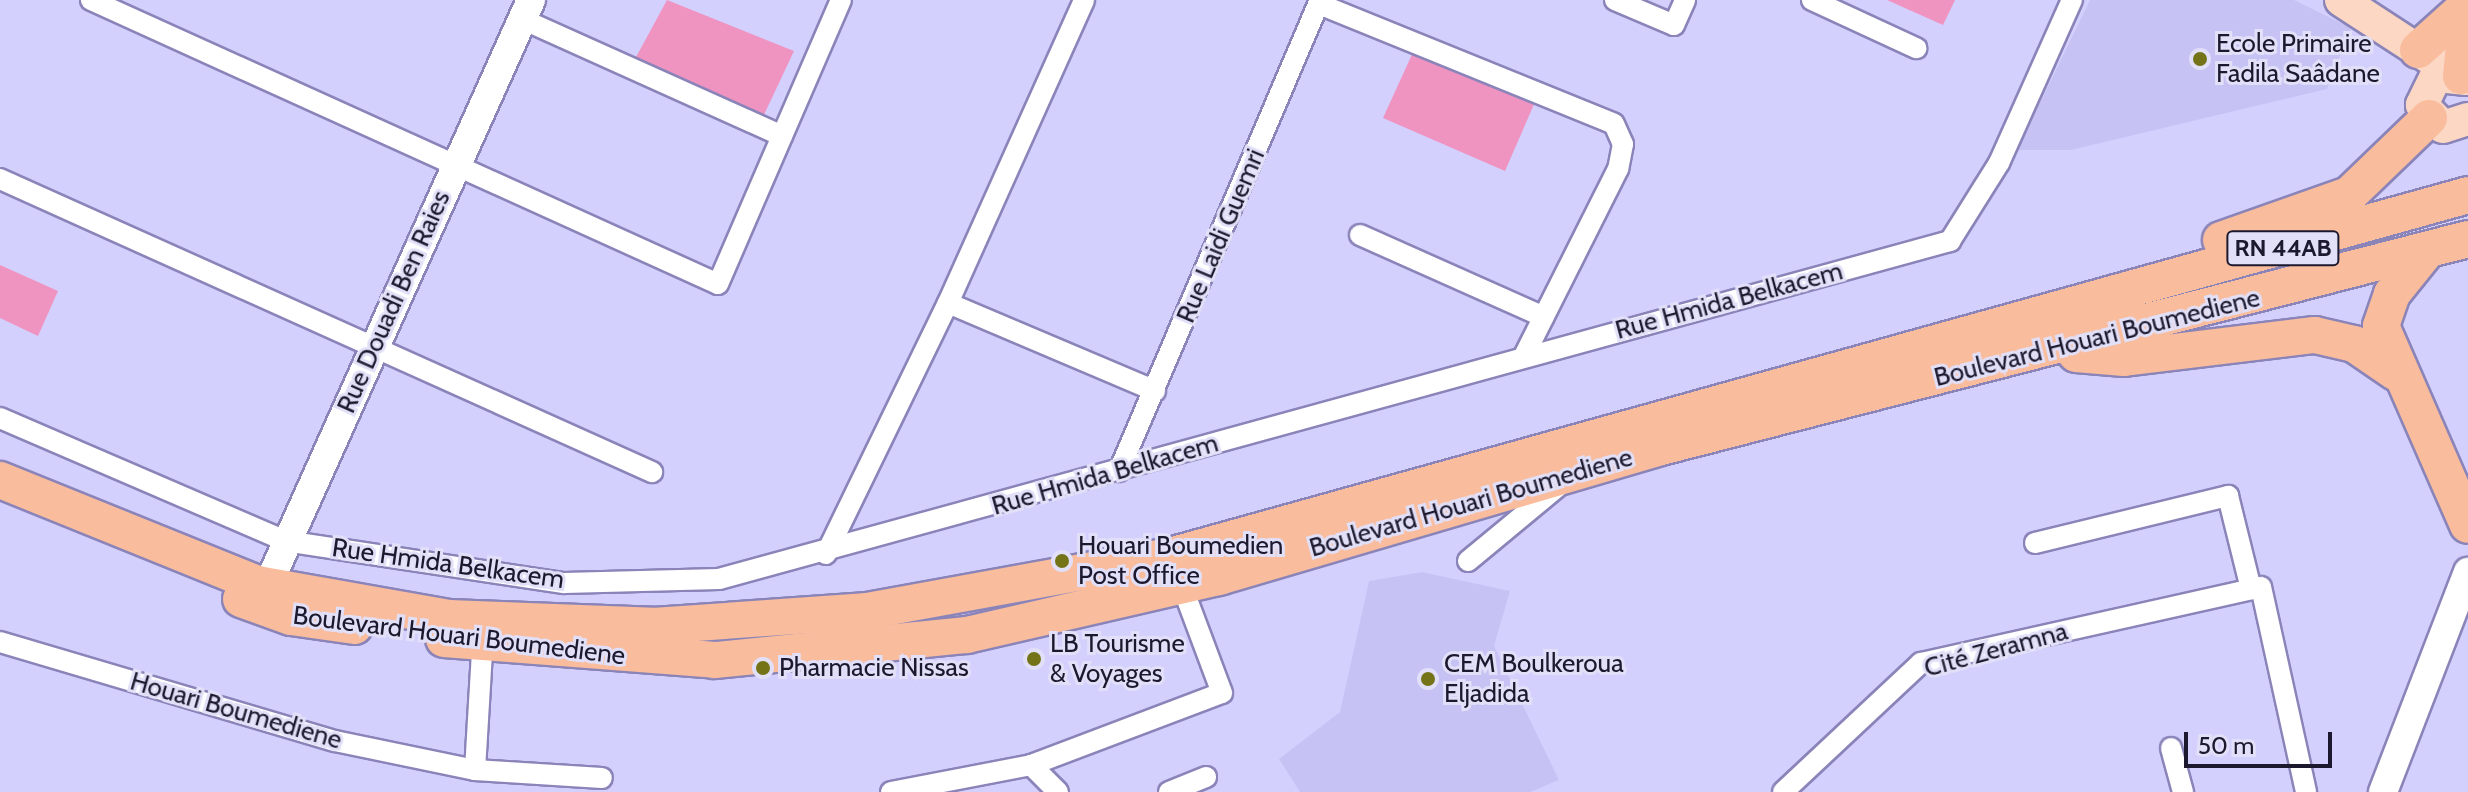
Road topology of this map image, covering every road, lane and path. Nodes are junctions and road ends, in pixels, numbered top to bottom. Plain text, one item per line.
1 (841, 0) edge
2 (1084, 0) edge
3 (1615, 0) edge
4 (1685, 0) edge
5 (1812, 0) edge
6 (2072, 0) edge
7 (2341, 0) edge
8 (1320, 2) edge
9 (104, 3) edge
10 (2468, 5) edge
11 (527, 9) edge
12 (2375, 19) junction
13 (1916, 48) dead end
14 (2418, 50) junction
15 (2461, 77) edge
16 (2425, 108) junction
17 (2467, 121) edge
18 (782, 136) junction
19 (456, 166) junction
20 (0, 179) edge
21 (2468, 195) edge
22 (1360, 235) dead end
23 (2451, 246) edge
24 (948, 303) junction
25 (1544, 317) junction
26 (374, 345) junction
27 (2064, 348) junction
28 (1524, 356) junction
29 (2395, 372) junction
30 (1155, 391) junction
31 (0, 418) edge
32 (1601, 432) junction
33 (1579, 469) junction
34 (1119, 471) junction
35 (652, 472) dead end
36 (0, 480) edge
37 (0, 503) edge
38 (2468, 525) edge
39 (285, 541) junction
40 (2035, 543) dead end
41 (826, 554) junction
42 (1468, 561) dead end
43 (2468, 572) edge
44 (1182, 586) junction
45 (2251, 589) junction
46 (263, 596) junction
47 (484, 632) junction
48 (0, 642) edge
49 (2171, 748) dead end
50 (1031, 765) junction
51 (475, 770) junction
52 (1206, 777) dead end
53 (602, 778) dead end
54 (891, 792) edge
55 (1058, 792) edge
56 (1169, 792) edge
57 (1783, 792) edge
58 (2183, 792) edge
59 (2306, 792) edge
60 (2383, 792) edge

1 - 18 street
2 - 24 street
3 - 4 street
5 - 13 street
6 - 28 street, Rue Hmida Belkacem
7 - 12 main road
8 - 25 street
8 - 30 street, Rue Laidi Guemri
9 - 19 street
10 - 14 highway
10 - 15 highway
11 - 18 street
11 - 19 street, Rue Douadi Ben Raies
12 - 14 main road
12 - 16 main road
14 - 15 main road
15 - 16 main road
16 - 17 main road
16 - 32 highway
18 - 19 street
19 - 26 street, Rue Douadi Ben Raies
20 - 26 street
21 - 32 highway, Boulevard Houari Boumediene / RN 44AB
22 - 25 street
23 - 27 highway, Boulevard Houari Boumediene
23 - 29 highway
24 - 30 street
24 - 41 street
25 - 28 street
26 - 35 street
26 - 39 street, Rue Douadi Ben Raies
27 - 29 highway
27 - 33 highway, Boulevard Houari Boumediene
28 - 34 street, Rue Hmida Belkacem
29 - 38 highway
30 - 34 street, Rue Laidi Guemri
31 - 39 street, Rue Hmida Belkacem
32 - 47 highway, Boulevard Houari Boumediene
33 - 42 street
33 - 44 highway, Boulevard Houari Boumediene
34 - 41 street, Rue Hmida Belkacem
36 - 46 highway, Boulevard Houari Boumediene
37 - 46 highway, Boulevard Houari Boumediene
39 - 41 street, Rue Hmida Belkacem
39 - 46 street, Rue Douadi Ben Raies
40 - 45 street
43 - 60 street
44 - 47 highway, Boulevard Houari Boumediene
44 - 50 street
45 - 57 street, Cité Zeramna
45 - 59 street
46 - 47 highway, Boulevard Houari Boumediene
47 - 51 street
48 - 51 street, Houari Boumediene
49 - 58 street
50 - 54 street
50 - 55 street
51 - 53 street, Houari Boumediene
52 - 56 street

